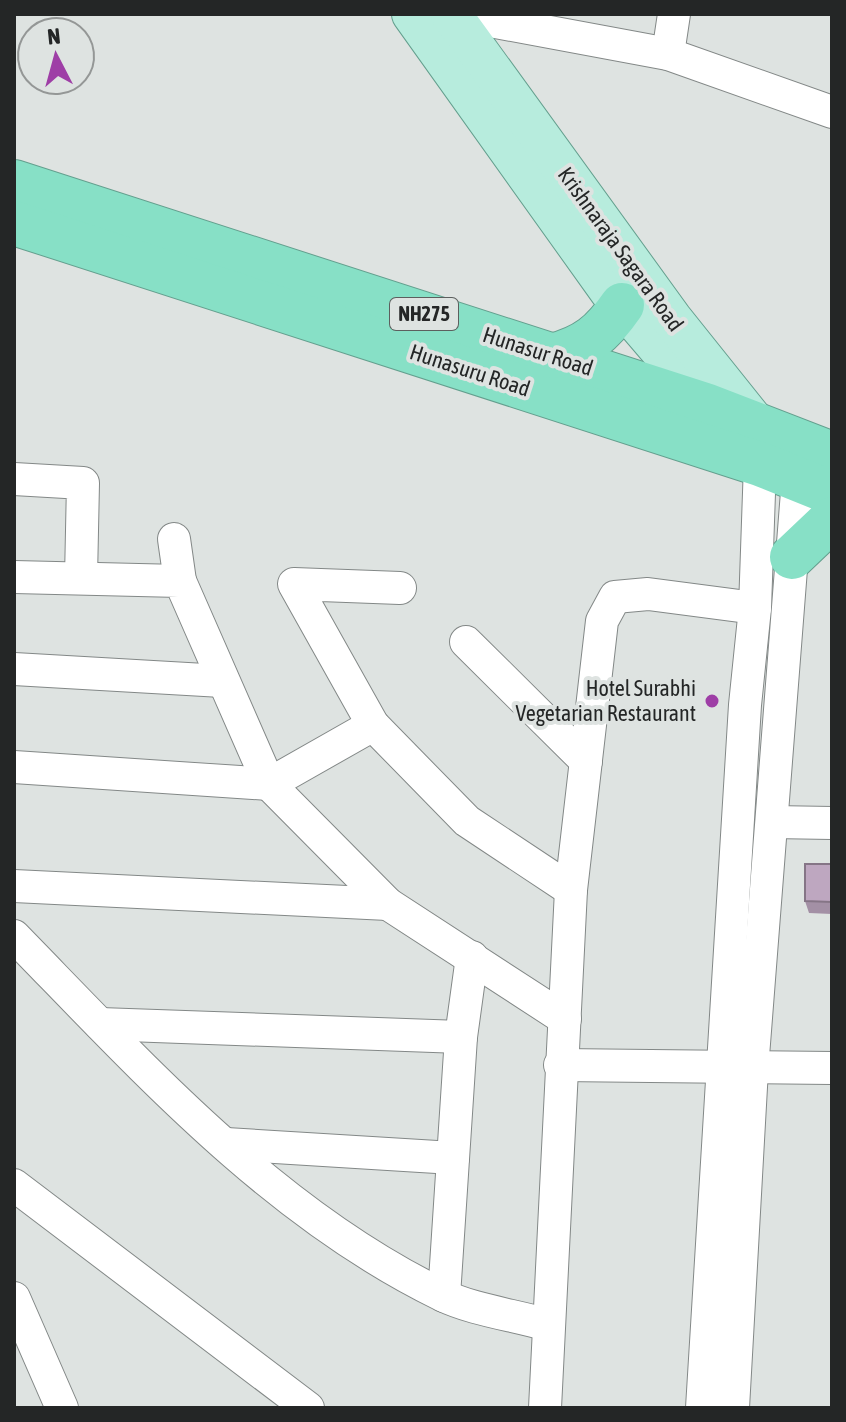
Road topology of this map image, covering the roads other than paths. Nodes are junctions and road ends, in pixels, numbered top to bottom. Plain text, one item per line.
1 (412, 14) edge
2 (452, 14) edge
3 (674, 14) edge
4 (668, 54) junction
5 (832, 112) edge
6 (14, 182) edge
7 (14, 223) edge
8 (622, 305) junction
9 (552, 356) junction
10 (708, 406) junction
11 (795, 463) edge
12 (14, 479) edge
13 (832, 519) edge
14 (174, 539) dead end
15 (792, 557) junction
16 (14, 577) edge
17 (81, 578) junction
18 (180, 581) junction
19 (400, 588) dead end
20 (755, 608) junction
21 (466, 642) dead end
22 (14, 669) edge
23 (222, 681) junction
24 (373, 725) junction
25 (586, 761) junction
26 (14, 767) edge
27 (269, 784) junction
28 (772, 822) junction
29 (832, 823) edge
30 (14, 886) edge
31 (571, 890) junction
32 (388, 904) junction
33 (14, 936) edge
34 (472, 957) junction
35 (565, 1019) junction
36 (100, 1024) junction
37 (461, 1037) junction
38 (560, 1065) junction
39 (738, 1068) junction
40 (832, 1068) edge
41 (226, 1144) junction
42 (453, 1158) junction
43 (14, 1185) edge
44 (444, 1296) junction
45 (14, 1298) edge
46 (548, 1325) junction
47 (62, 1408) edge
48 (308, 1408) edge
49 (545, 1408) edge
50 (702, 1408) edge
51 (733, 1408) edge

1 - 8 main road, Krishnaraja Sagara Road
2 - 4 street
2 - 11 main road, Krishnaraja Sagara Road
3 - 4 street
4 - 5 street
6 - 9 highway, Hunasur Road / NH275
7 - 11 highway, Hunasuru Road / NH275
8 - 9 highway
8 - 10 main road, Krishnaraja Sagara Road
9 - 10 highway, Hunasur Road / NH275
10 - 11 highway, Hunasur Road / NH275
11 - 15 street
11 - 20 street
12 - 17 street
13 - 15 highway
14 - 18 street
15 - 28 street
16 - 17 street
17 - 18 street
18 - 23 street
19 - 24 street
20 - 25 street
20 - 39 street
21 - 25 street
22 - 23 street
23 - 27 street
24 - 27 street
24 - 31 street
25 - 31 street
26 - 27 street
27 - 32 street
28 - 29 street
28 - 39 street
30 - 32 street
31 - 35 street
32 - 34 street
33 - 36 street
34 - 35 street
34 - 37 street
35 - 38 street
36 - 37 street
36 - 41 street
37 - 42 street
38 - 39 street
38 - 46 street
39 - 40 street
39 - 50 street
39 - 51 street
41 - 42 street
41 - 44 street
42 - 44 street
43 - 48 street
44 - 46 street
45 - 47 street
46 - 49 street

